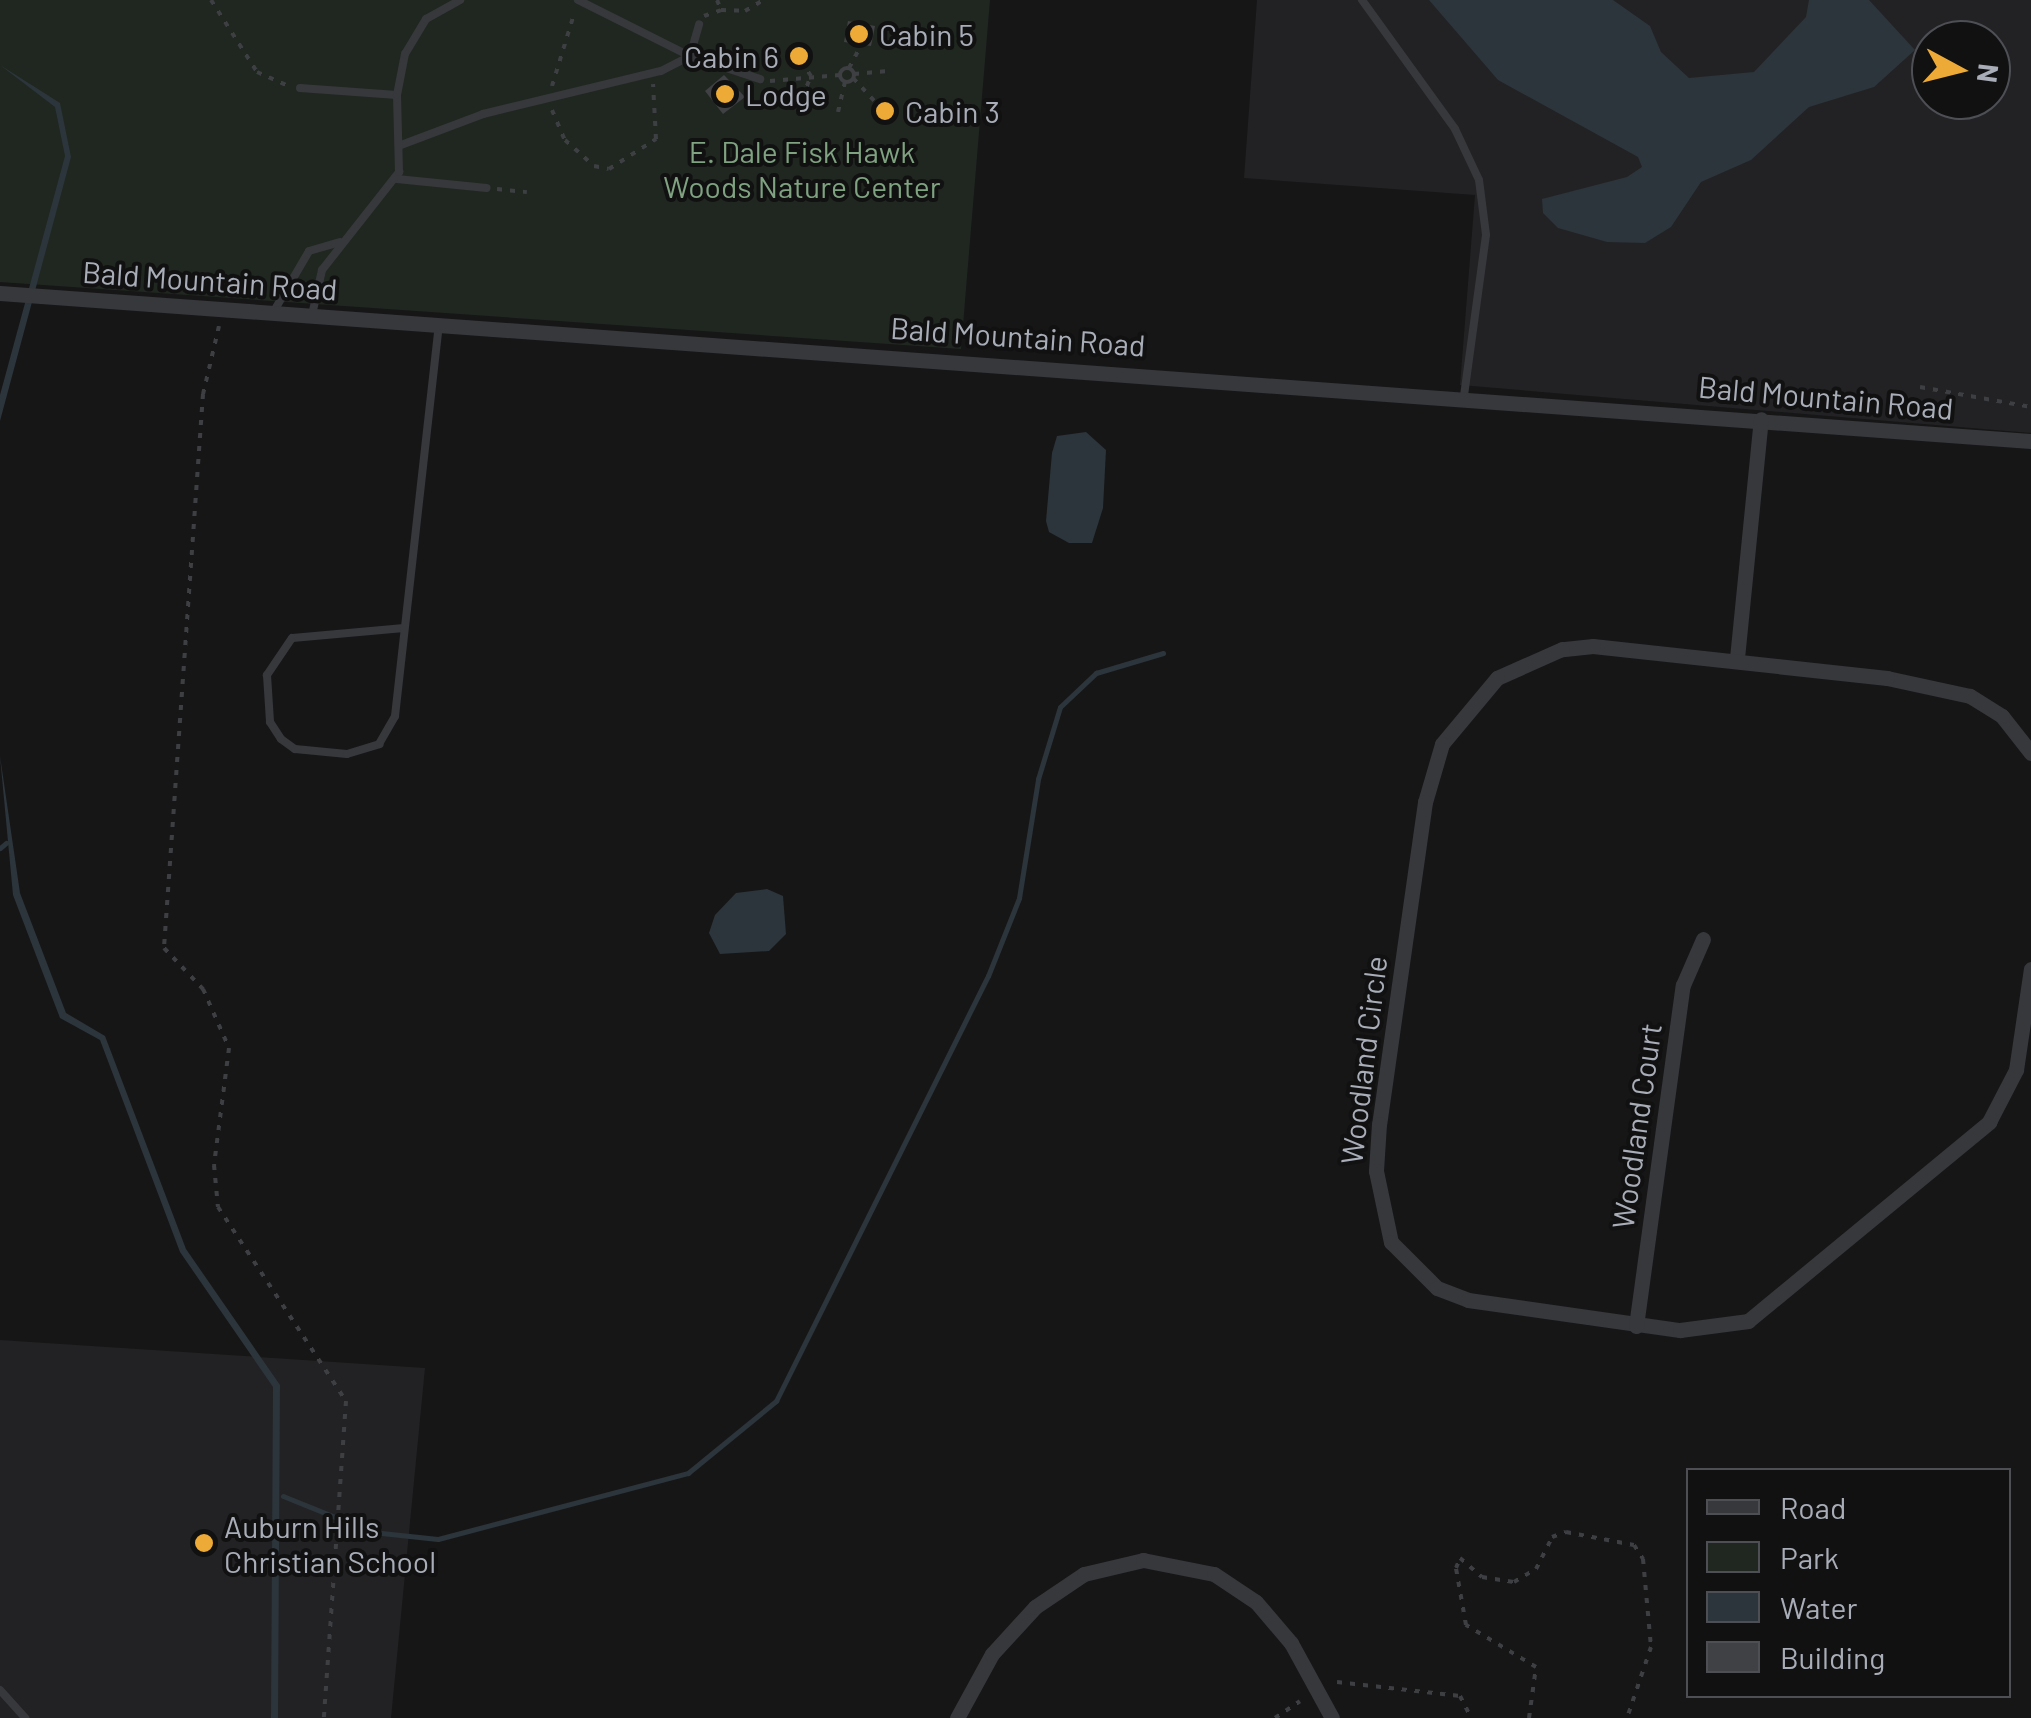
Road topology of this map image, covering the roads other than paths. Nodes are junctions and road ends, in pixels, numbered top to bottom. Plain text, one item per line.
1 (460, 0) edge
2 (579, 0) edge
3 (1362, 0) edge
4 (699, 24) dead end
5 (690, 56) junction
6 (760, 79) road end
7 (300, 88) road end
8 (396, 96) junction
9 (402, 145) junction
10 (397, 179) junction
11 (487, 188) road end
12 (340, 242) junction
13 (0, 292) edge
14 (274, 311) junction
15 (312, 315) junction
16 (438, 325) junction
17 (1464, 395) junction
18 (1762, 419) junction
19 (2031, 441) edge
20 (404, 628) junction
21 (1738, 658) junction
22 (2031, 753) edge
23 (1703, 939) dead end
24 (2031, 969) edge
25 (1636, 1326) junction
26 (0, 1690) edge
27 (25, 1718) edge
28 (958, 1718) edge
29 (1332, 1718) edge

1 - 8 lane
2 - 5 lane
3 - 17 lane
4 - 5 lane
5 - 6 lane
5 - 9 lane
7 - 8 lane
8 - 9 lane
9 - 10 lane
10 - 11 lane
10 - 12 lane
12 - 14 lane
12 - 15 lane
13 - 14 street, Bald Mountain Road
14 - 15 street, Bald Mountain Road
15 - 16 street, Bald Mountain Road
16 - 17 street, Bald Mountain Road
16 - 20 lane
17 - 18 street, Bald Mountain Road
18 - 19 street, Bald Mountain Road
18 - 21 street
20 - 20 lane
21 - 22 street, Woodland Circle
21 - 25 street, Woodland Circle
23 - 25 street, Woodland Court
24 - 25 street, Woodland Circle
26 - 27 lane
28 - 29 street

